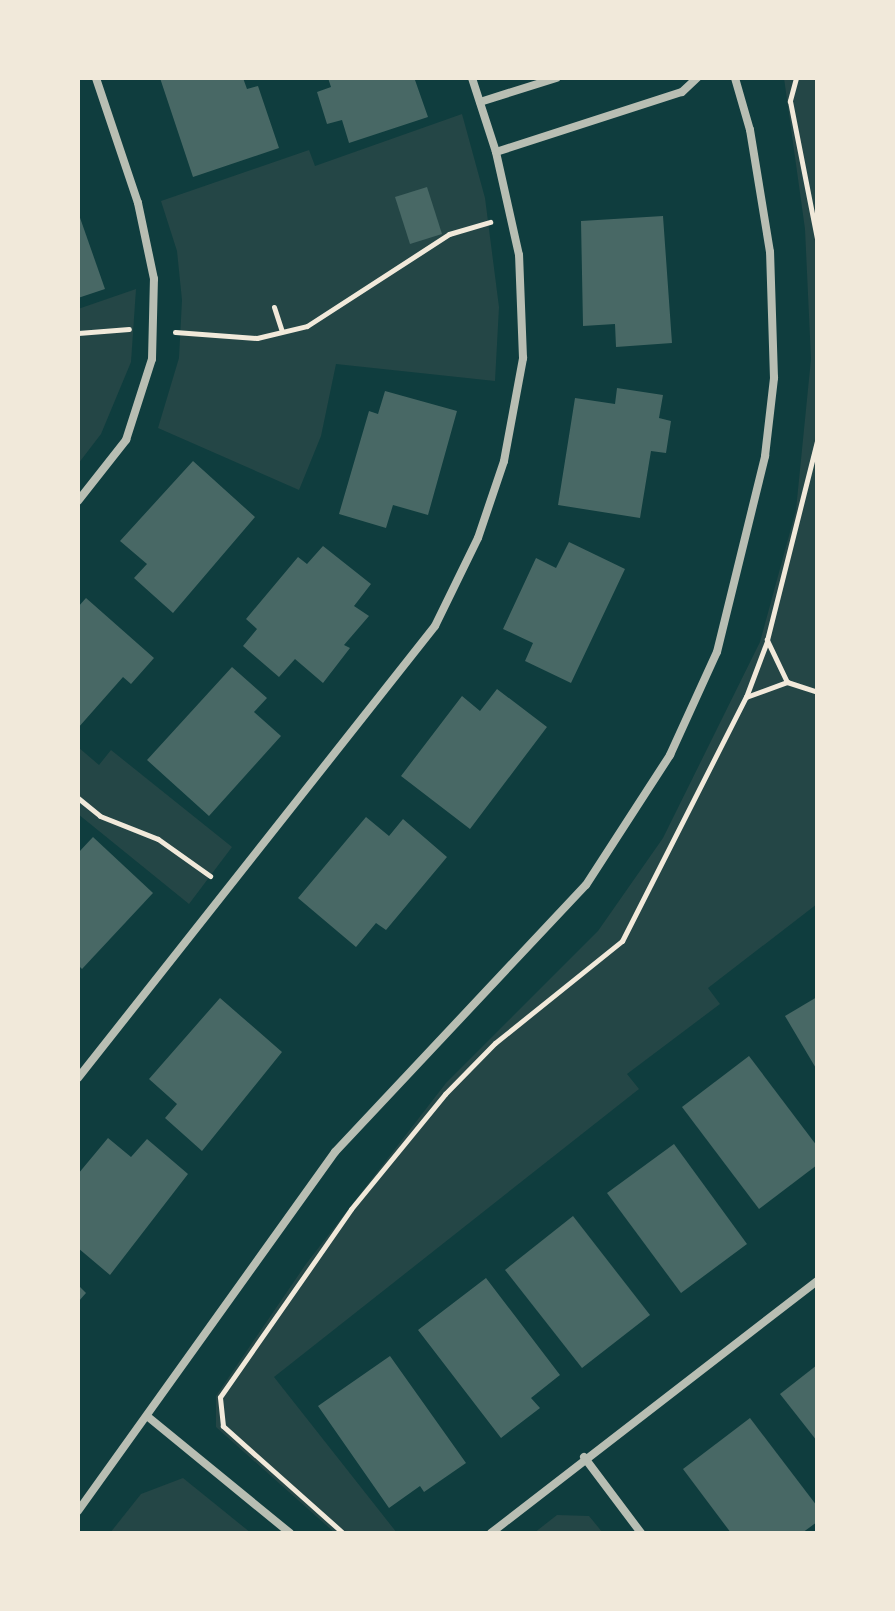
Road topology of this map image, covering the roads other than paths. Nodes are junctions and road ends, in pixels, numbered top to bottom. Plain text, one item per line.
1 (96, 78) edge
2 (472, 78) edge
3 (556, 78) edge
4 (697, 78) edge
5 (735, 78) edge
6 (480, 102) junction
7 (496, 152) junction
8 (78, 501) edge
9 (78, 1078) edge
10 (817, 1281) edge
11 (147, 1416) junction
12 (584, 1457) junction
13 (78, 1511) edge
14 (290, 1533) edge
15 (491, 1533) edge
16 (641, 1533) edge

1 - 8 street
2 - 6 street
3 - 6 street
4 - 7 street
5 - 11 street
6 - 7 street
7 - 9 street
10 - 12 street
11 - 13 street
11 - 14 street
12 - 15 street
12 - 16 street

